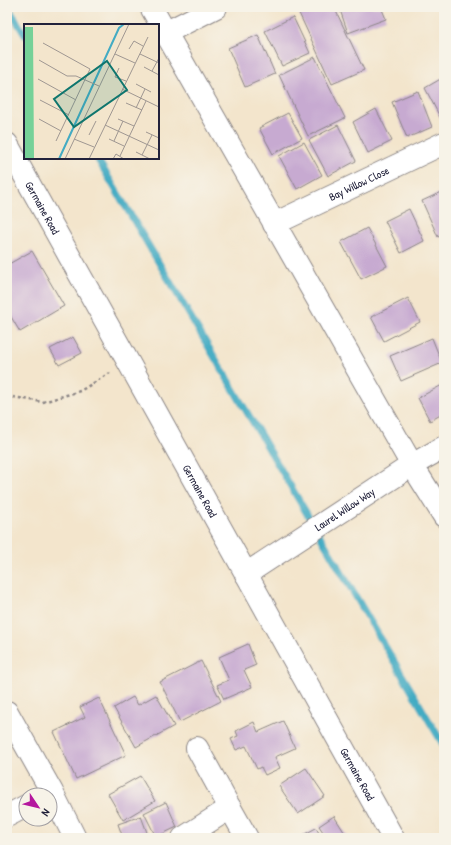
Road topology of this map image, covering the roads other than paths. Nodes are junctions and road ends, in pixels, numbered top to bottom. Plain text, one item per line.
1 (151, 7) edge
2 (216, 7) edge
3 (165, 33) junction
4 (444, 143) edge
5 (7, 144) edge
6 (274, 224) junction
7 (444, 446) edge
8 (412, 465) junction
9 (444, 516) edge
10 (246, 574) junction
11 (7, 712) edge
12 (197, 748) dead end
13 (46, 787) edge
14 (230, 808) junction
15 (58, 809) edge
16 (18, 810) edge
17 (7, 816) edge
18 (75, 838) edge
19 (183, 838) edge
20 (247, 838) edge
21 (393, 838) edge

1 - 3 street
2 - 3 street
3 - 6 street
4 - 6 street, Bay Willow Close
5 - 10 street, Germaine Road
6 - 8 street
7 - 8 street, Laurel Willow Way
8 - 9 street
8 - 10 street, Laurel Willow Way
10 - 21 street, Germaine Road
11 - 13 street
12 - 14 street
14 - 19 street
14 - 20 street
15 - 18 street
16 - 17 street

